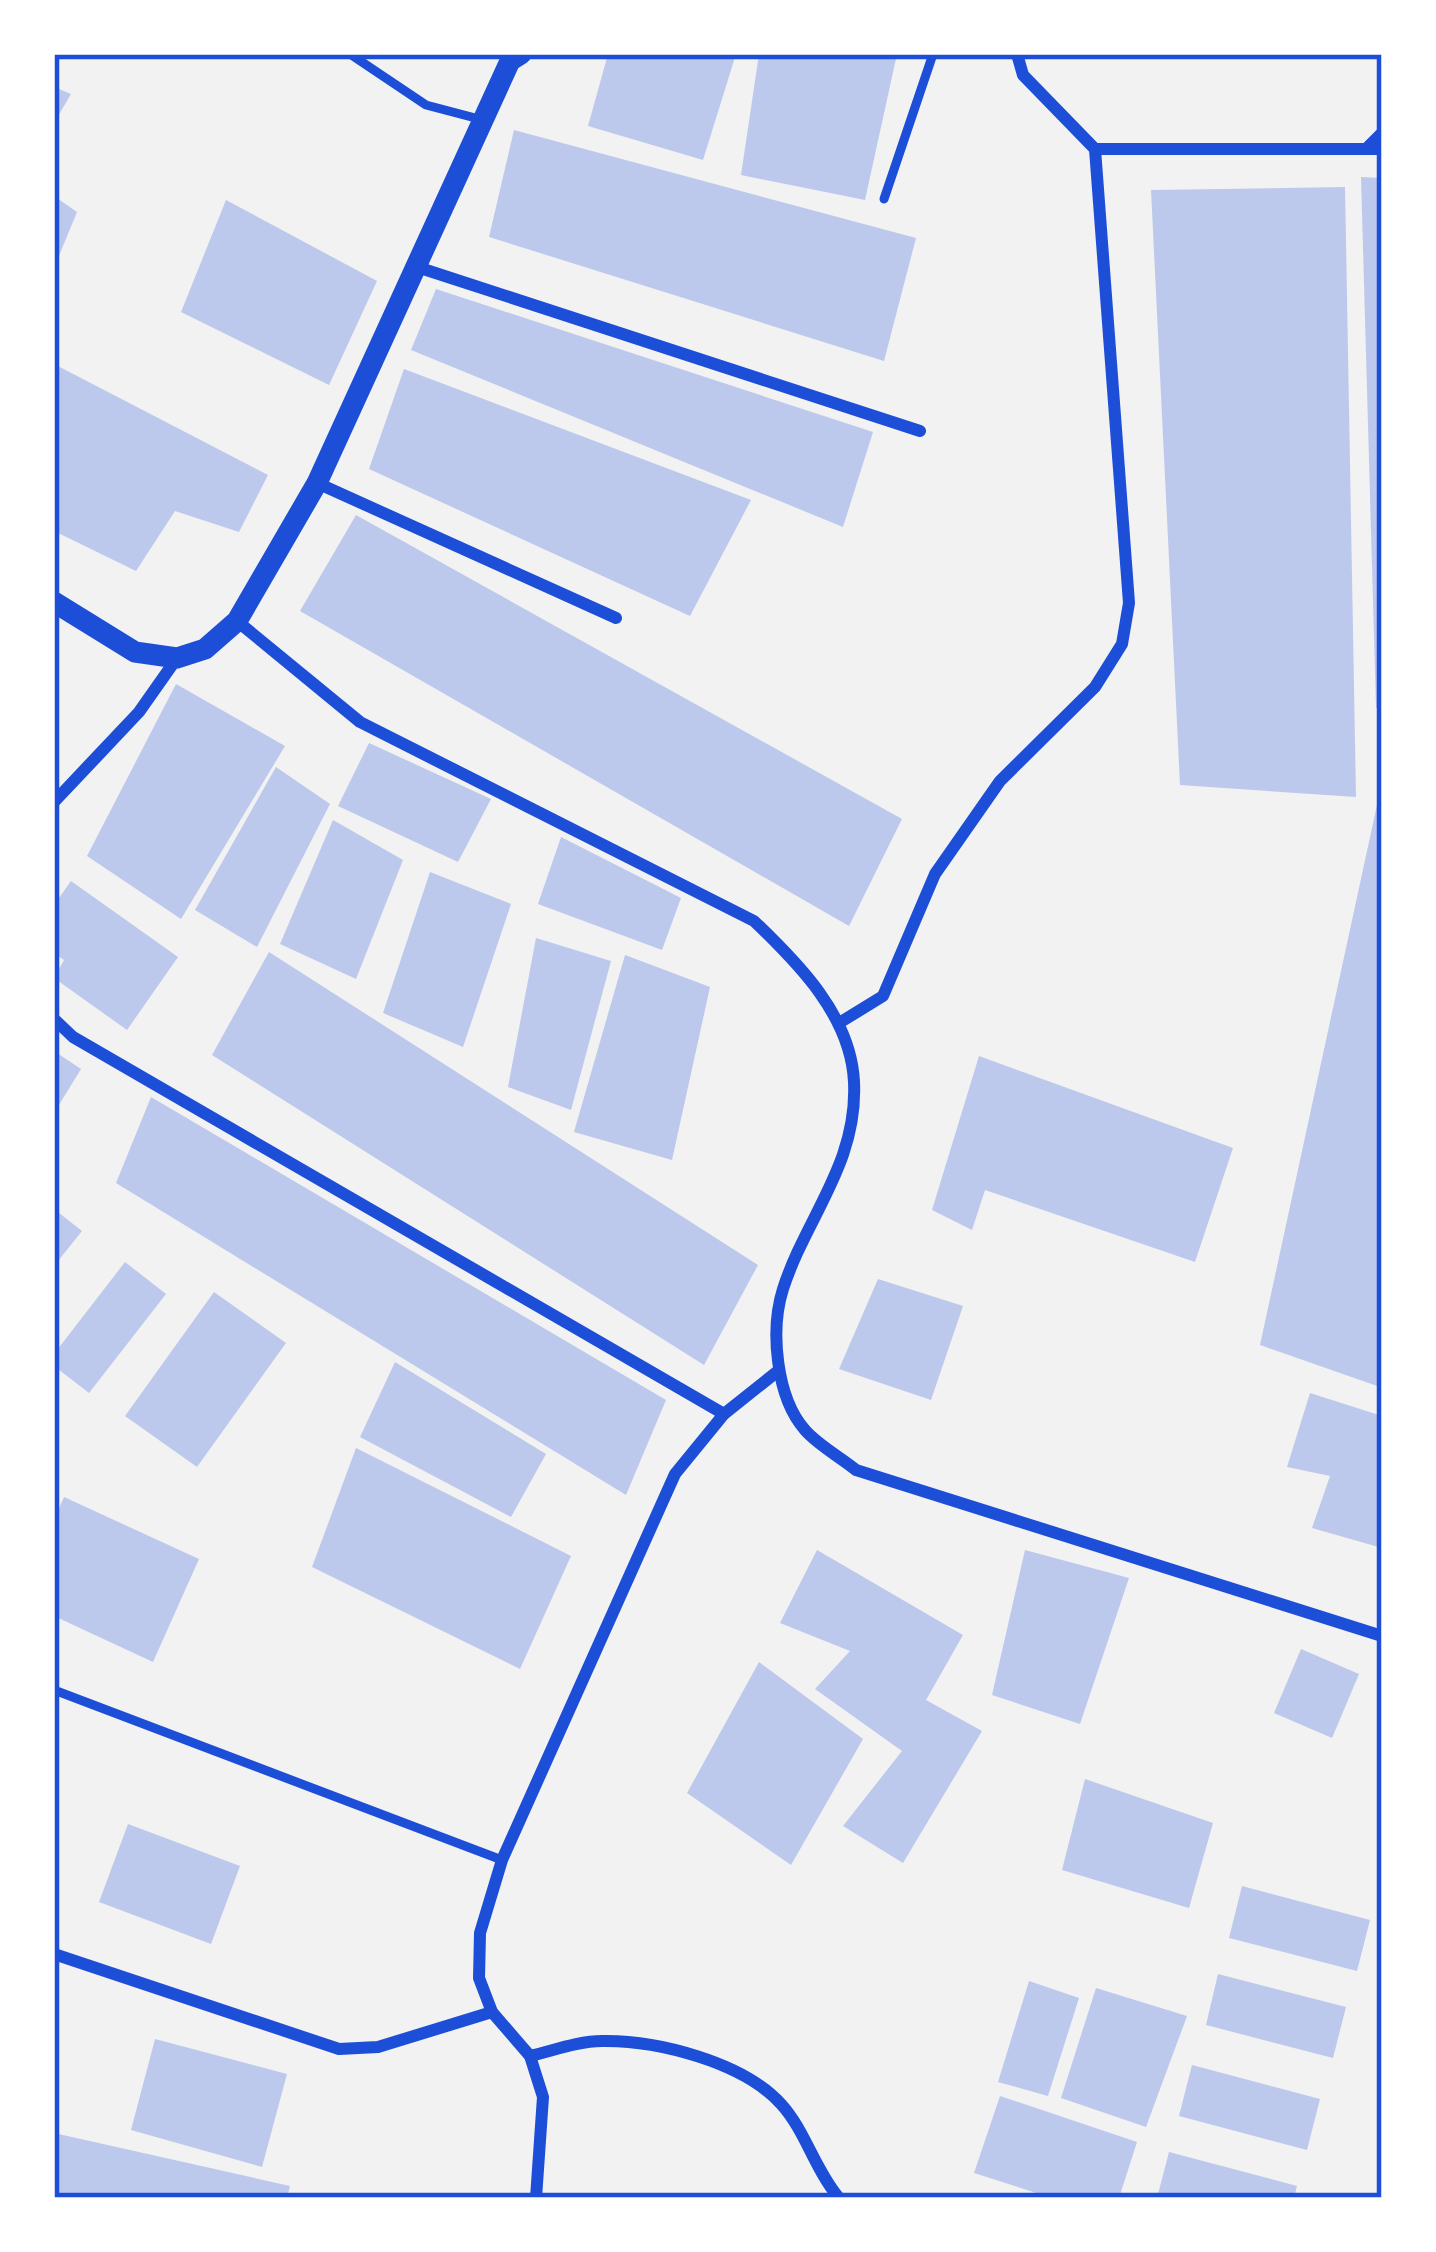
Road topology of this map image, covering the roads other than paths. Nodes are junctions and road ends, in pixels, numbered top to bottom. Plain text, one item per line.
1 (350, 54) edge
2 (933, 54) edge
3 (1017, 54) edge
4 (512, 56) edge
5 (483, 120) junction
6 (1382, 133) edge
7 (1367, 148) junction
8 (1095, 149) junction
9 (1382, 149) edge
10 (884, 199) dead end
11 (412, 266) junction
12 (920, 431) dead end
13 (317, 483) junction
14 (54, 602) edge
15 (616, 618) dead end
16 (237, 621) junction
17 (177, 658) junction
18 (54, 802) edge
19 (54, 1019) edge
20 (839, 1023) junction
21 (778, 1371) junction
22 (724, 1414) junction
23 (1382, 1636) edge
24 (54, 1690) edge
25 (502, 1860) junction
26 (54, 1954) edge
27 (492, 2012) junction
28 (530, 2056) junction
29 (536, 2198) edge
30 (839, 2198) edge

1 - 5 lane
2 - 10 lane
3 - 8 street
4 - 5 street
5 - 11 street
6 - 7 street
7 - 8 street
7 - 9 street
8 - 20 street
11 - 12 street
11 - 13 street
13 - 15 street
13 - 16 street
14 - 17 street
16 - 17 street
16 - 20 street
17 - 18 street
19 - 22 street
20 - 21 street
21 - 22 street
21 - 23 street
22 - 25 street
24 - 25 lane
25 - 27 street
26 - 27 street
27 - 28 street
28 - 29 street
28 - 30 street

